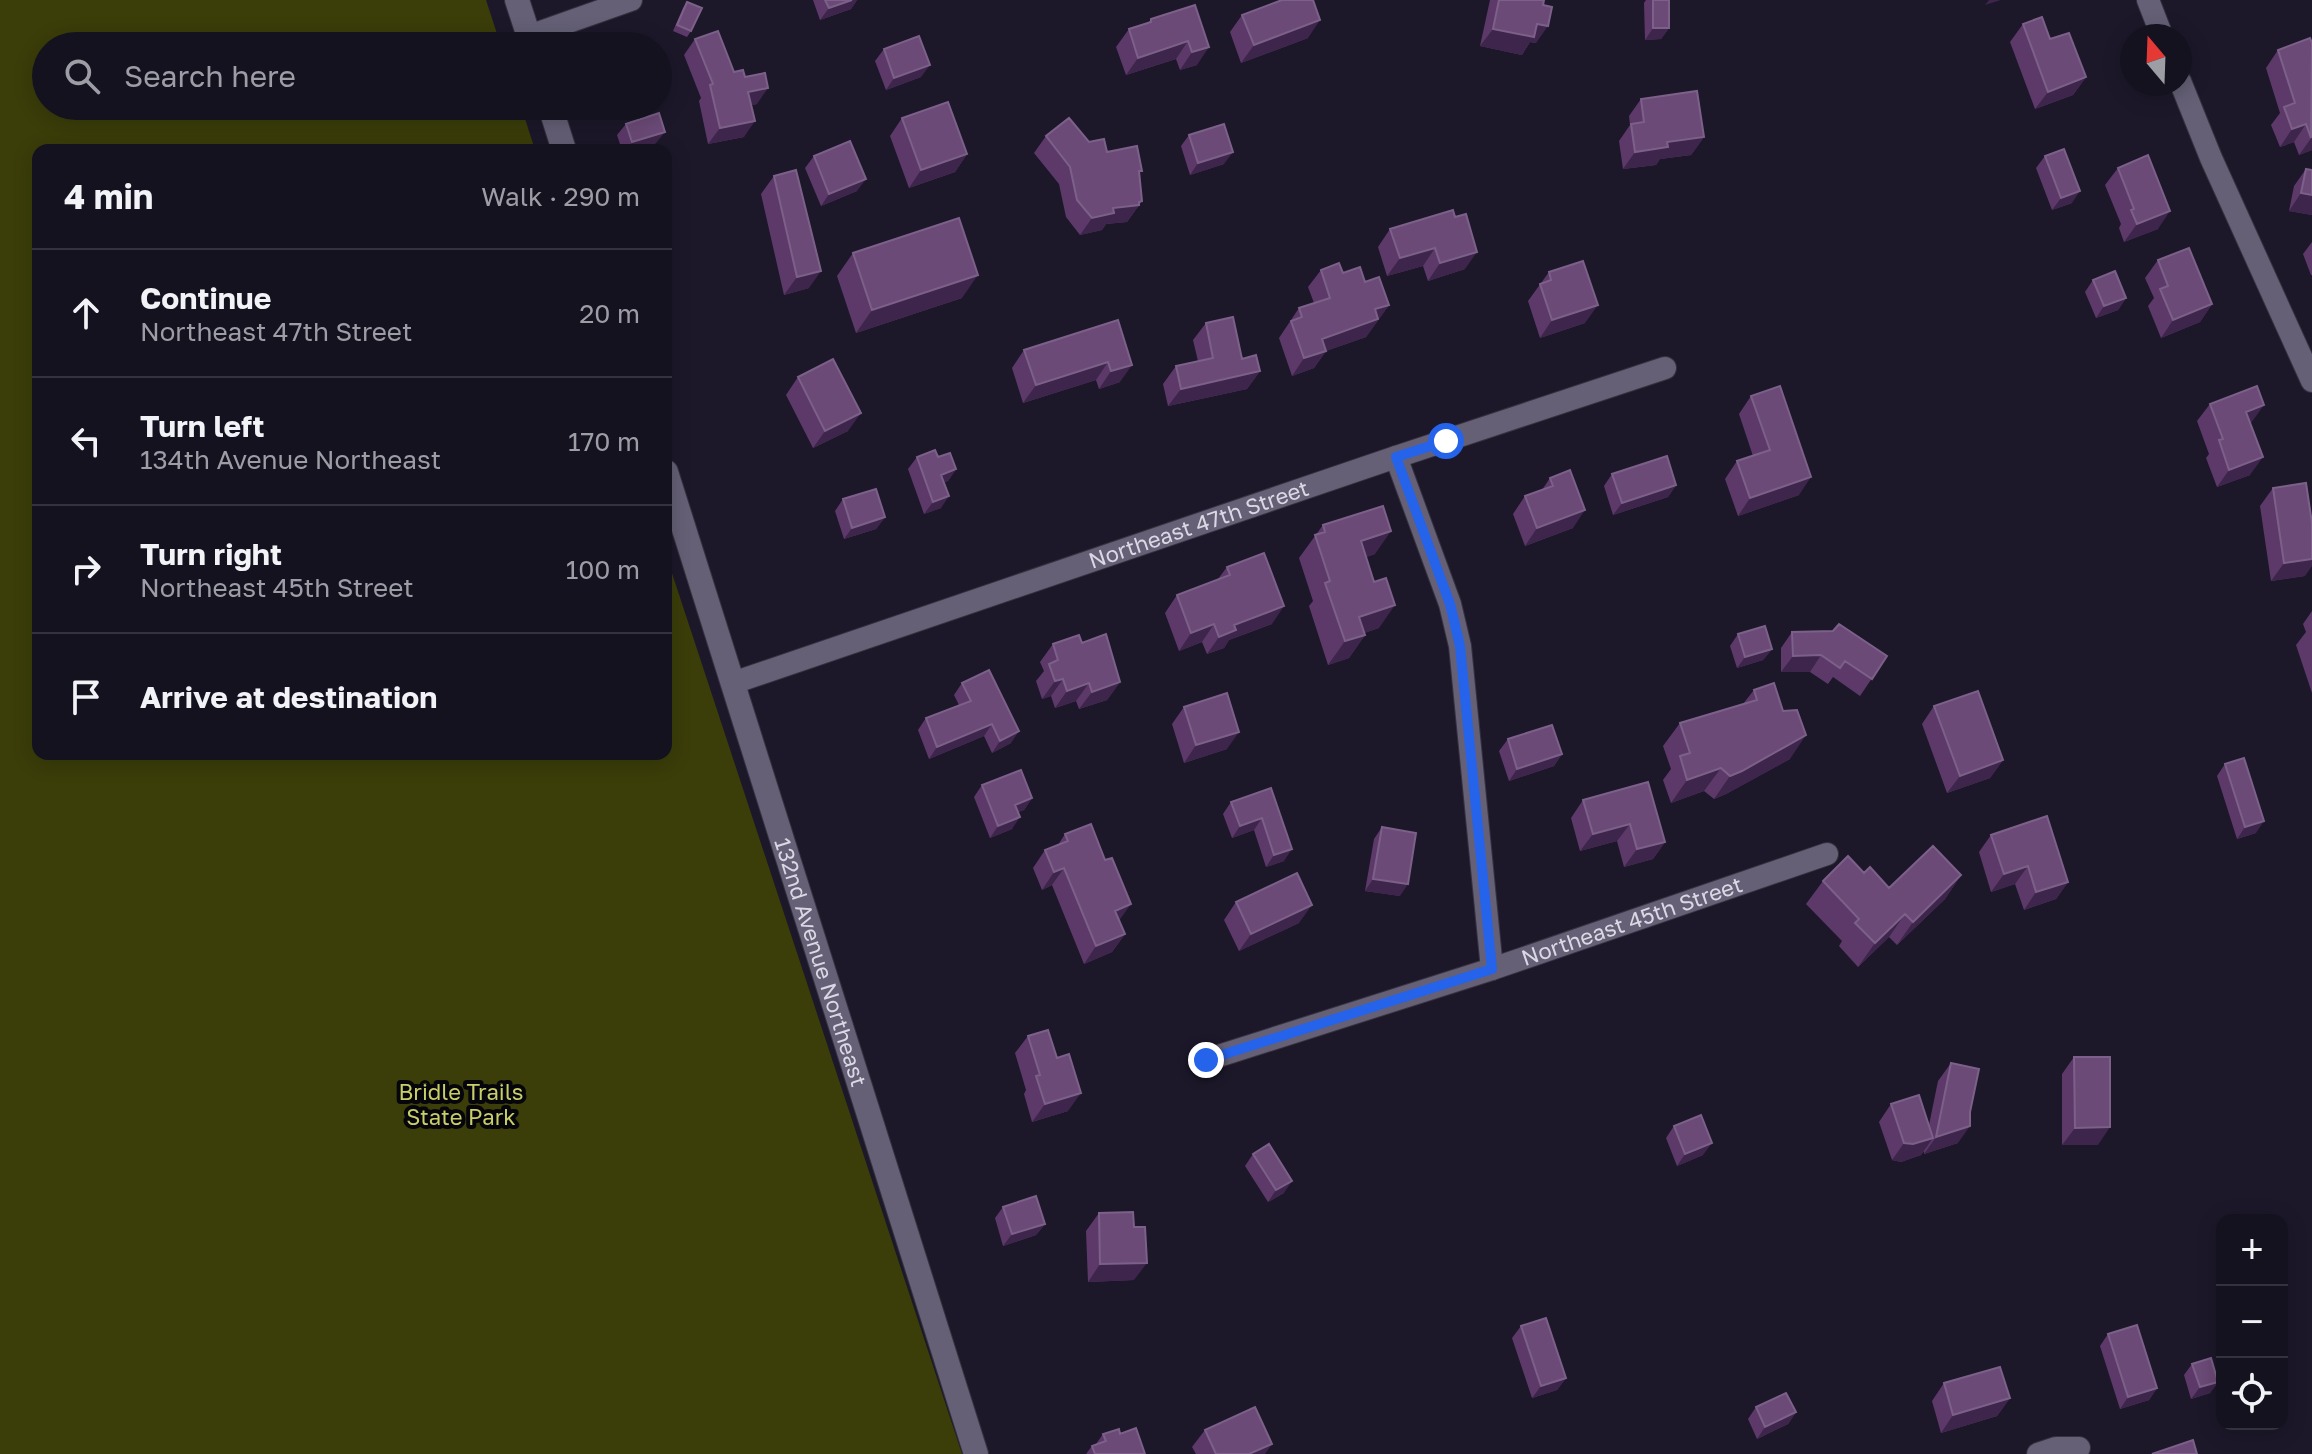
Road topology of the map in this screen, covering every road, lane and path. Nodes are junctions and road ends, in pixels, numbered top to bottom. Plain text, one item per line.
1 (517, 0) edge
2 (631, 0) edge
3 (2148, 0) edge
4 (2157, 24) edge
5 (527, 32) edge
6 (552, 32) edge
7 (2186, 96) edge
8 (554, 120) edge
9 (562, 144) edge
10 (1665, 368) dead end
11 (2312, 381) edge
12 (1396, 457) junction
13 (672, 491) edge
14 (733, 683) junction
15 (1827, 854) dead end
16 (1492, 969) junction
17 (1206, 1060) dead end
18 (2079, 1448) dead end
19 (976, 1454) edge
20 (2038, 1454) edge

1 - 5 street
2 - 6 street
3 - 4 street
7 - 11 street
8 - 9 street
10 - 12 street, Northeast 47th Street
12 - 14 street, Northeast 47th Street
12 - 16 street
13 - 14 street, 132nd Avenue Northeast
14 - 19 street, 132nd Avenue Northeast
15 - 16 street, Northeast 45th Street
16 - 17 street, Northeast 45th Street
18 - 20 street

